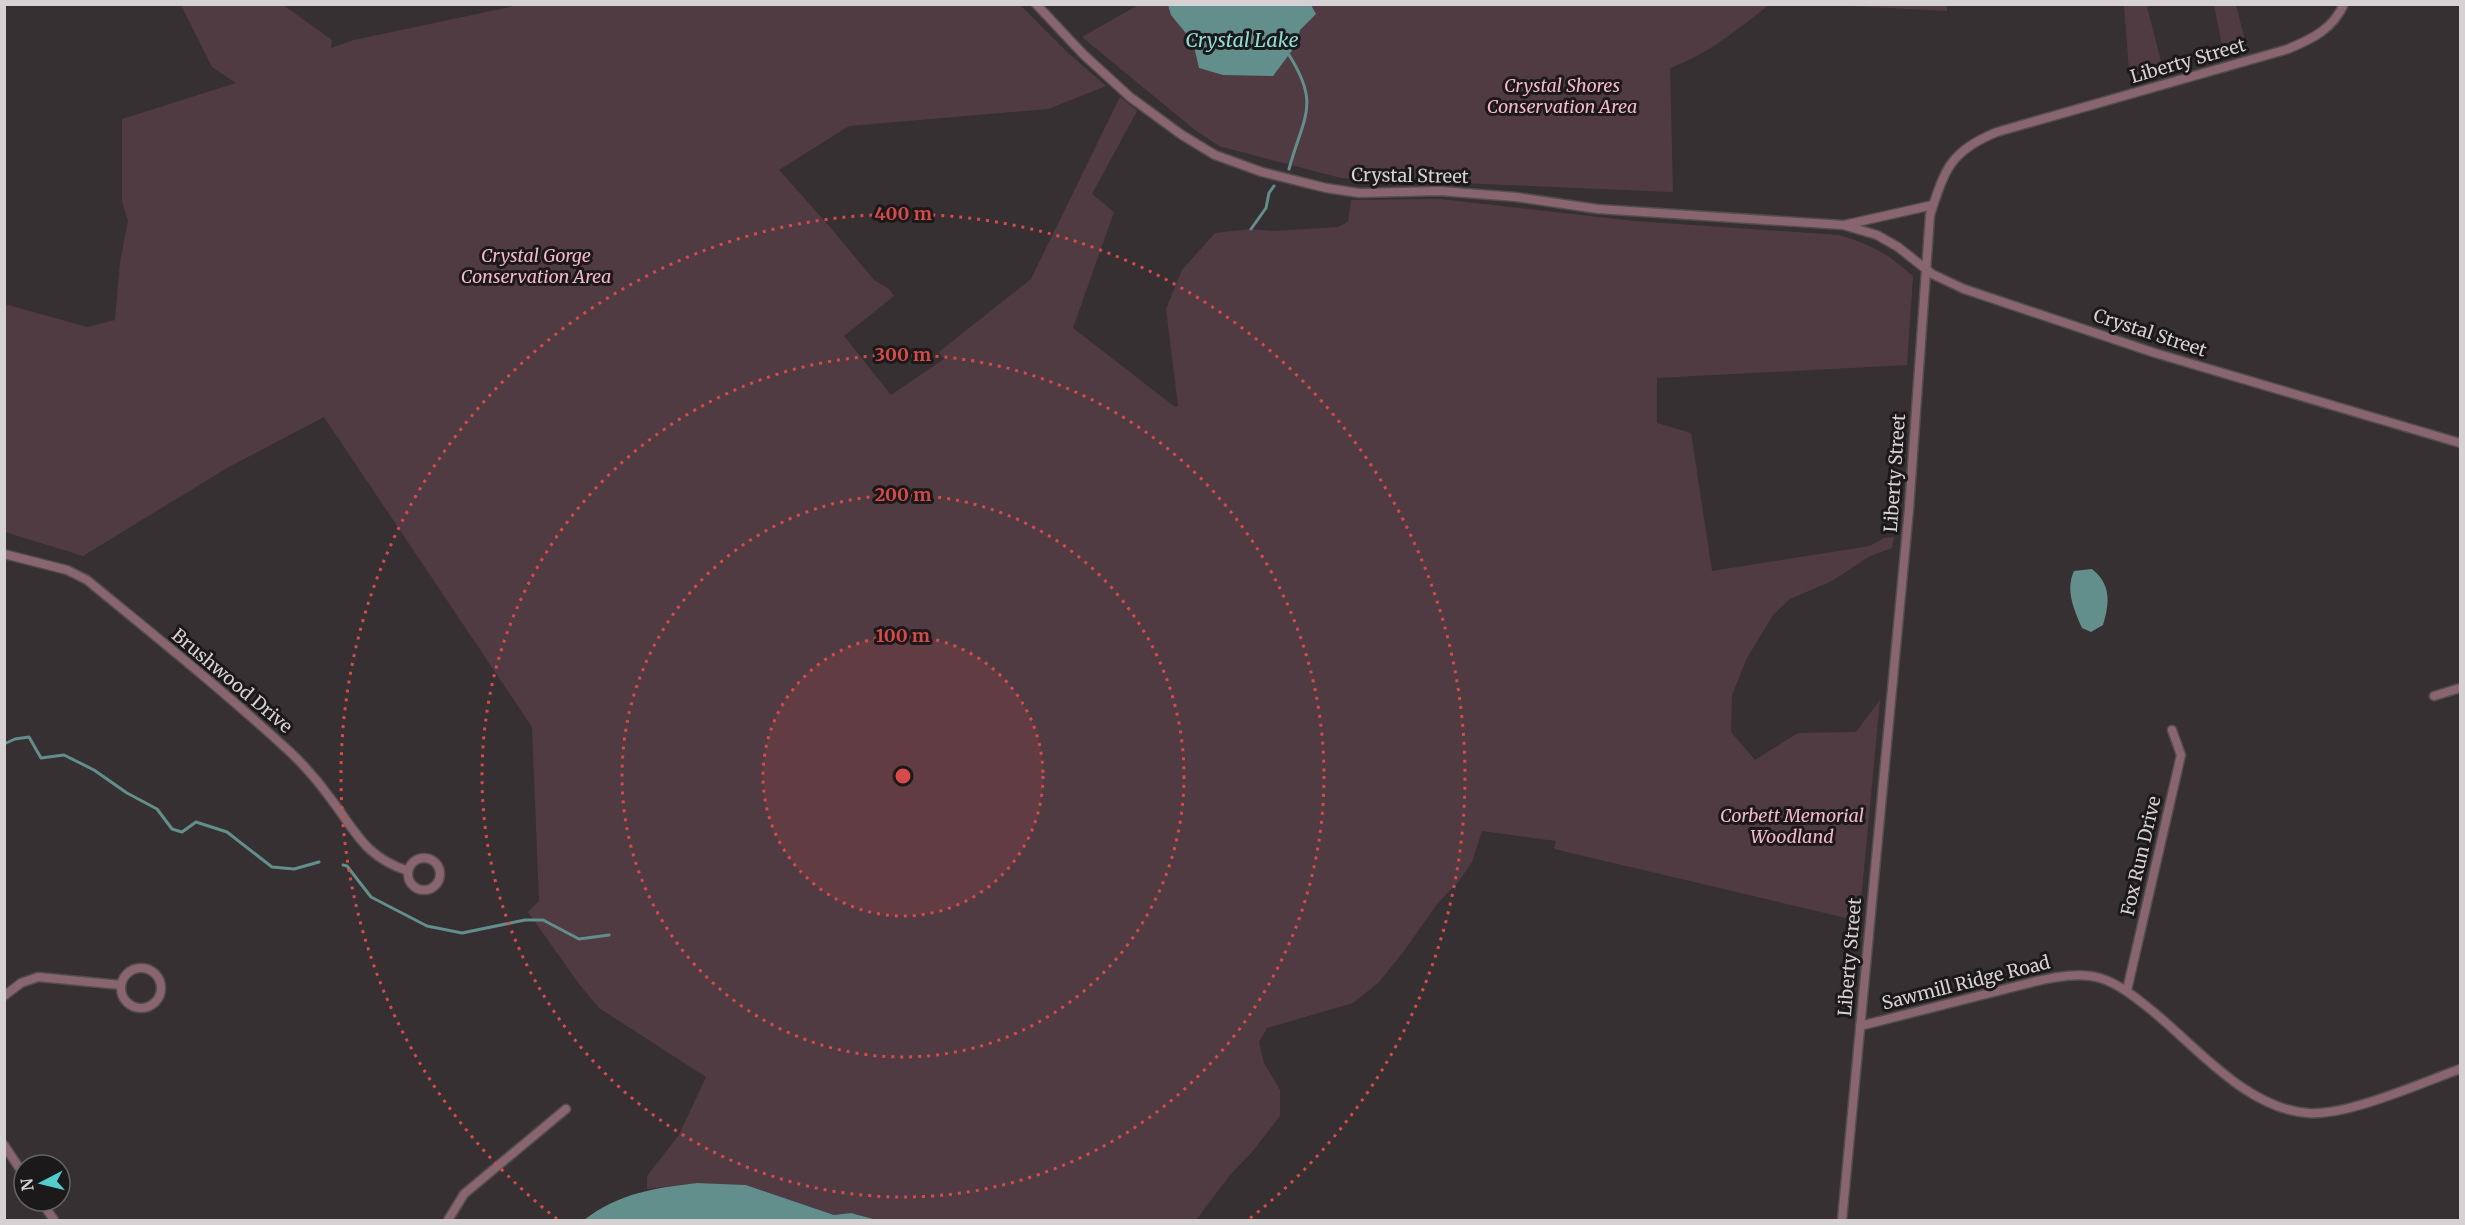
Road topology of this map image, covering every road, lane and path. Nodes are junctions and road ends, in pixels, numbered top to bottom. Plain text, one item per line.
1 (1036, 4) edge
2 (2344, 4) edge
3 (1933, 205) junction
4 (1844, 225) junction
5 (1926, 270) junction
6 (2460, 443) edge
7 (4, 554) edge
8 (2460, 688) edge
9 (2434, 696) dead end
10 (2172, 730) dead end
11 (408, 871) dead end
12 (121, 985) junction
13 (2127, 990) junction
14 (4, 996) edge
15 (1860, 1026) junction
16 (2460, 1069) edge
17 (566, 1109) dead end
18 (447, 1221) edge
19 (1842, 1221) edge

1 - 4 street, Crystal Street
2 - 3 street, Liberty Street
3 - 4 street, Crystal Street
3 - 5 street, Liberty Street
4 - 5 street, Crystal Street
5 - 6 street, Crystal Street
5 - 15 street, Liberty Street
7 - 11 street, Brushwood Drive
8 - 9 street
10 - 13 street, Fox Run Drive
12 - 12 street
12 - 14 street
13 - 15 street, Sawmill Ridge Road
13 - 16 street, Sawmill Ridge Road
15 - 19 street, Liberty Street
17 - 18 street

